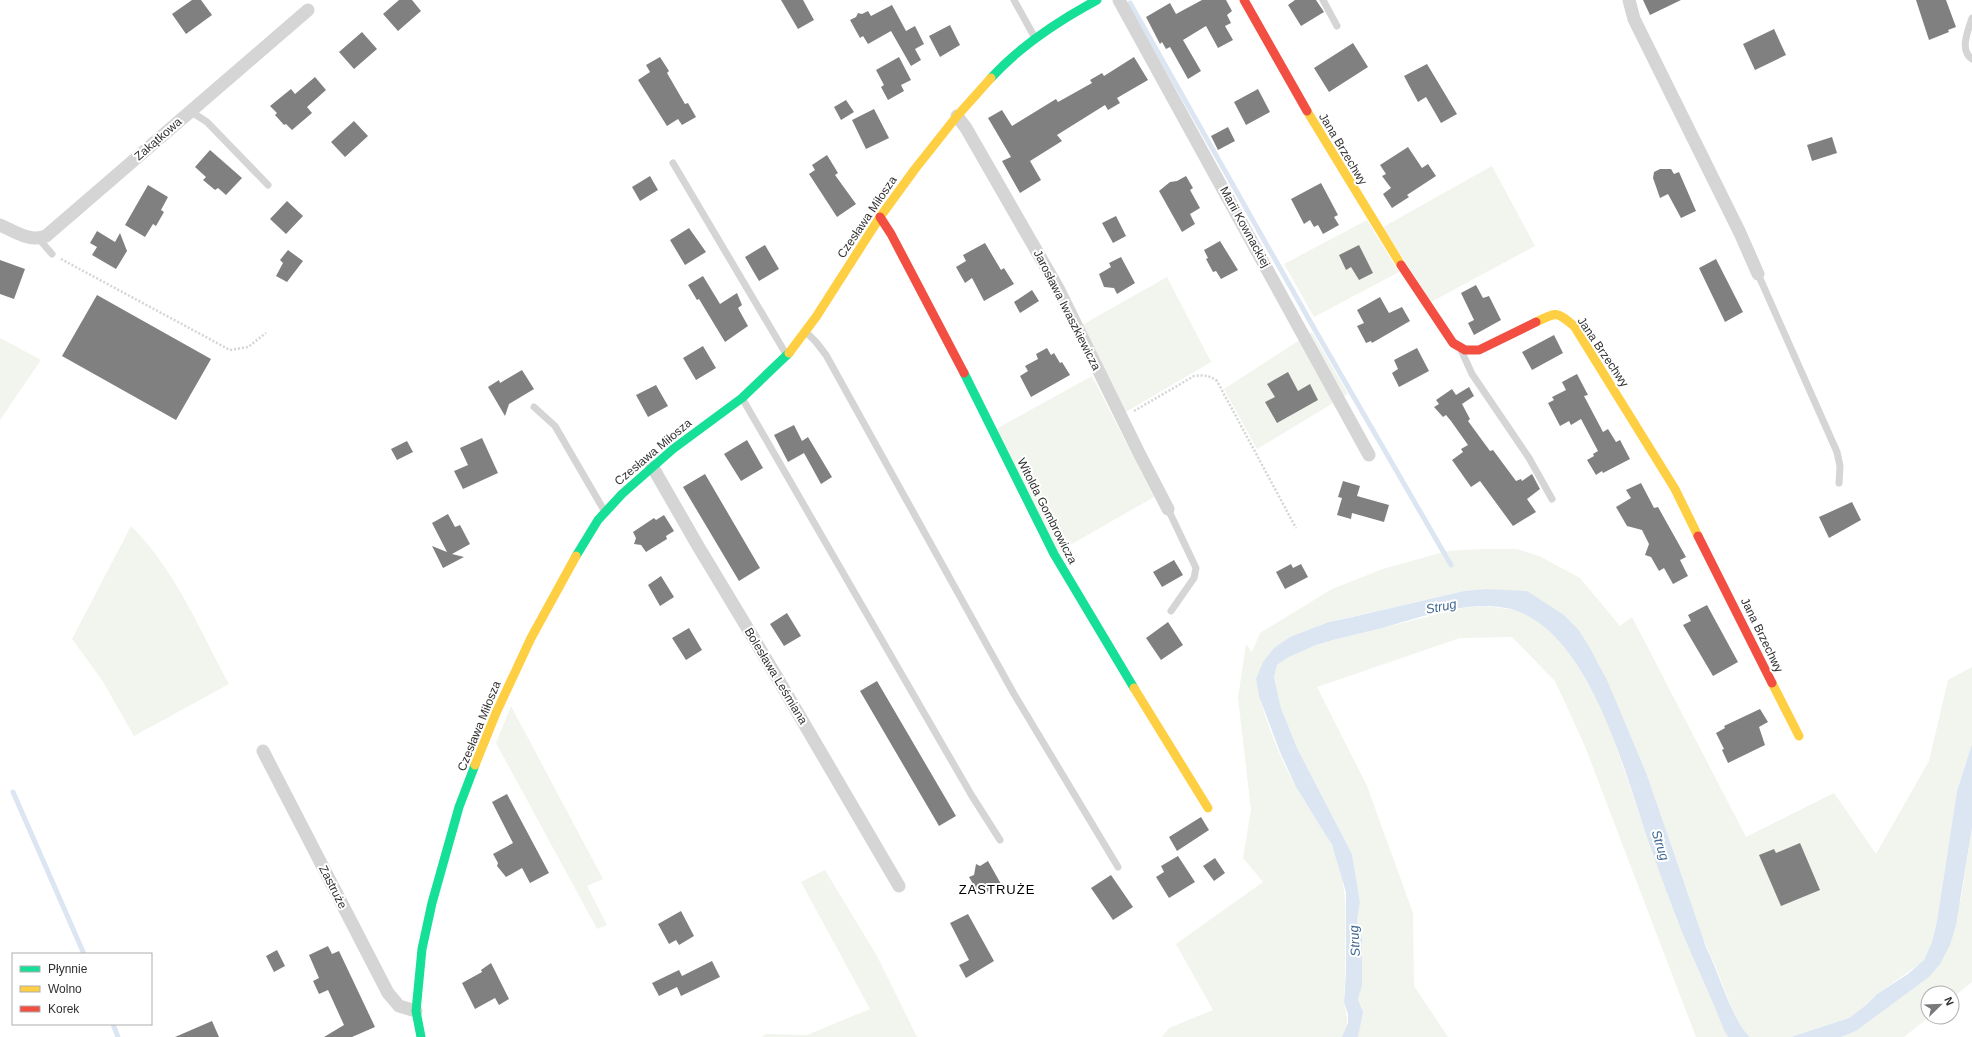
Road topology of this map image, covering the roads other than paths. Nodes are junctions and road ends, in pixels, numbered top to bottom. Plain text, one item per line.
1 (1014, 0) edge
2 (1097, 0) edge
3 (1120, 0) edge
4 (1244, 0) edge
5 (1323, 0) edge
6 (1629, 0) edge
7 (308, 10) dead end
8 (1972, 18) edge
9 (1337, 26) dead end
10 (1035, 38) junction
11 (1972, 59) edge
12 (190, 111) junction
13 (957, 116) junction
14 (673, 163) dead end
15 (268, 185) dead end
16 (880, 217) junction
17 (0, 225) edge
18 (39, 239) junction
19 (52, 254) road end
20 (1758, 274) joint
21 (805, 331) junction
22 (1461, 350) junction
23 (787, 355) junction
24 (742, 398) junction
25 (534, 407) dead end
26 (1369, 455) dead end
27 (652, 466) junction
28 (1839, 483) dead end
29 (1552, 499) dead end
30 (1168, 509) joint
31 (605, 513) junction
32 (1171, 611) dead end
33 (1798, 736) dead end
34 (262, 751) dead end
35 (1208, 808) dead end
36 (1000, 840) dead end
37 (1118, 867) dead end
38 (899, 886) dead end
39 (416, 1011) junction
40 (421, 1037) edge

1 - 10 lane
2 - 10 street, Czesława Miłosza
3 - 26 street, Marii Kownackiej
4 - 22 street, Jana Brzechwy
5 - 9 lane
6 - 20 street
7 - 12 street, Zakątkowa
8 - 11 lane
10 - 13 street, Czesława Miłosza
12 - 15 lane
12 - 18 street, Zakątkowa
13 - 16 street, Czesława Miłosza
13 - 30 street, Jarosława Iwaszkiewicza
14 - 23 lane
16 - 21 street, Czesława Miłosza
16 - 35 street, Witolda Gombrowicza
17 - 18 street
18 - 19 lane
20 - 28 lane
21 - 23 street, Czesława Miłosza
21 - 37 lane
22 - 29 lane
22 - 33 street, Jana Brzechwy
23 - 24 street, Czesława Miłosza
24 - 27 street, Czesława Miłosza
24 - 36 lane
25 - 31 lane
27 - 31 street, Czesława Miłosza
27 - 38 street, Bolesława Leśmiana
30 - 32 lane
31 - 39 street, Czesława Miłosza
34 - 39 street, Zastruże
39 - 40 street, Czesława Miłosza

